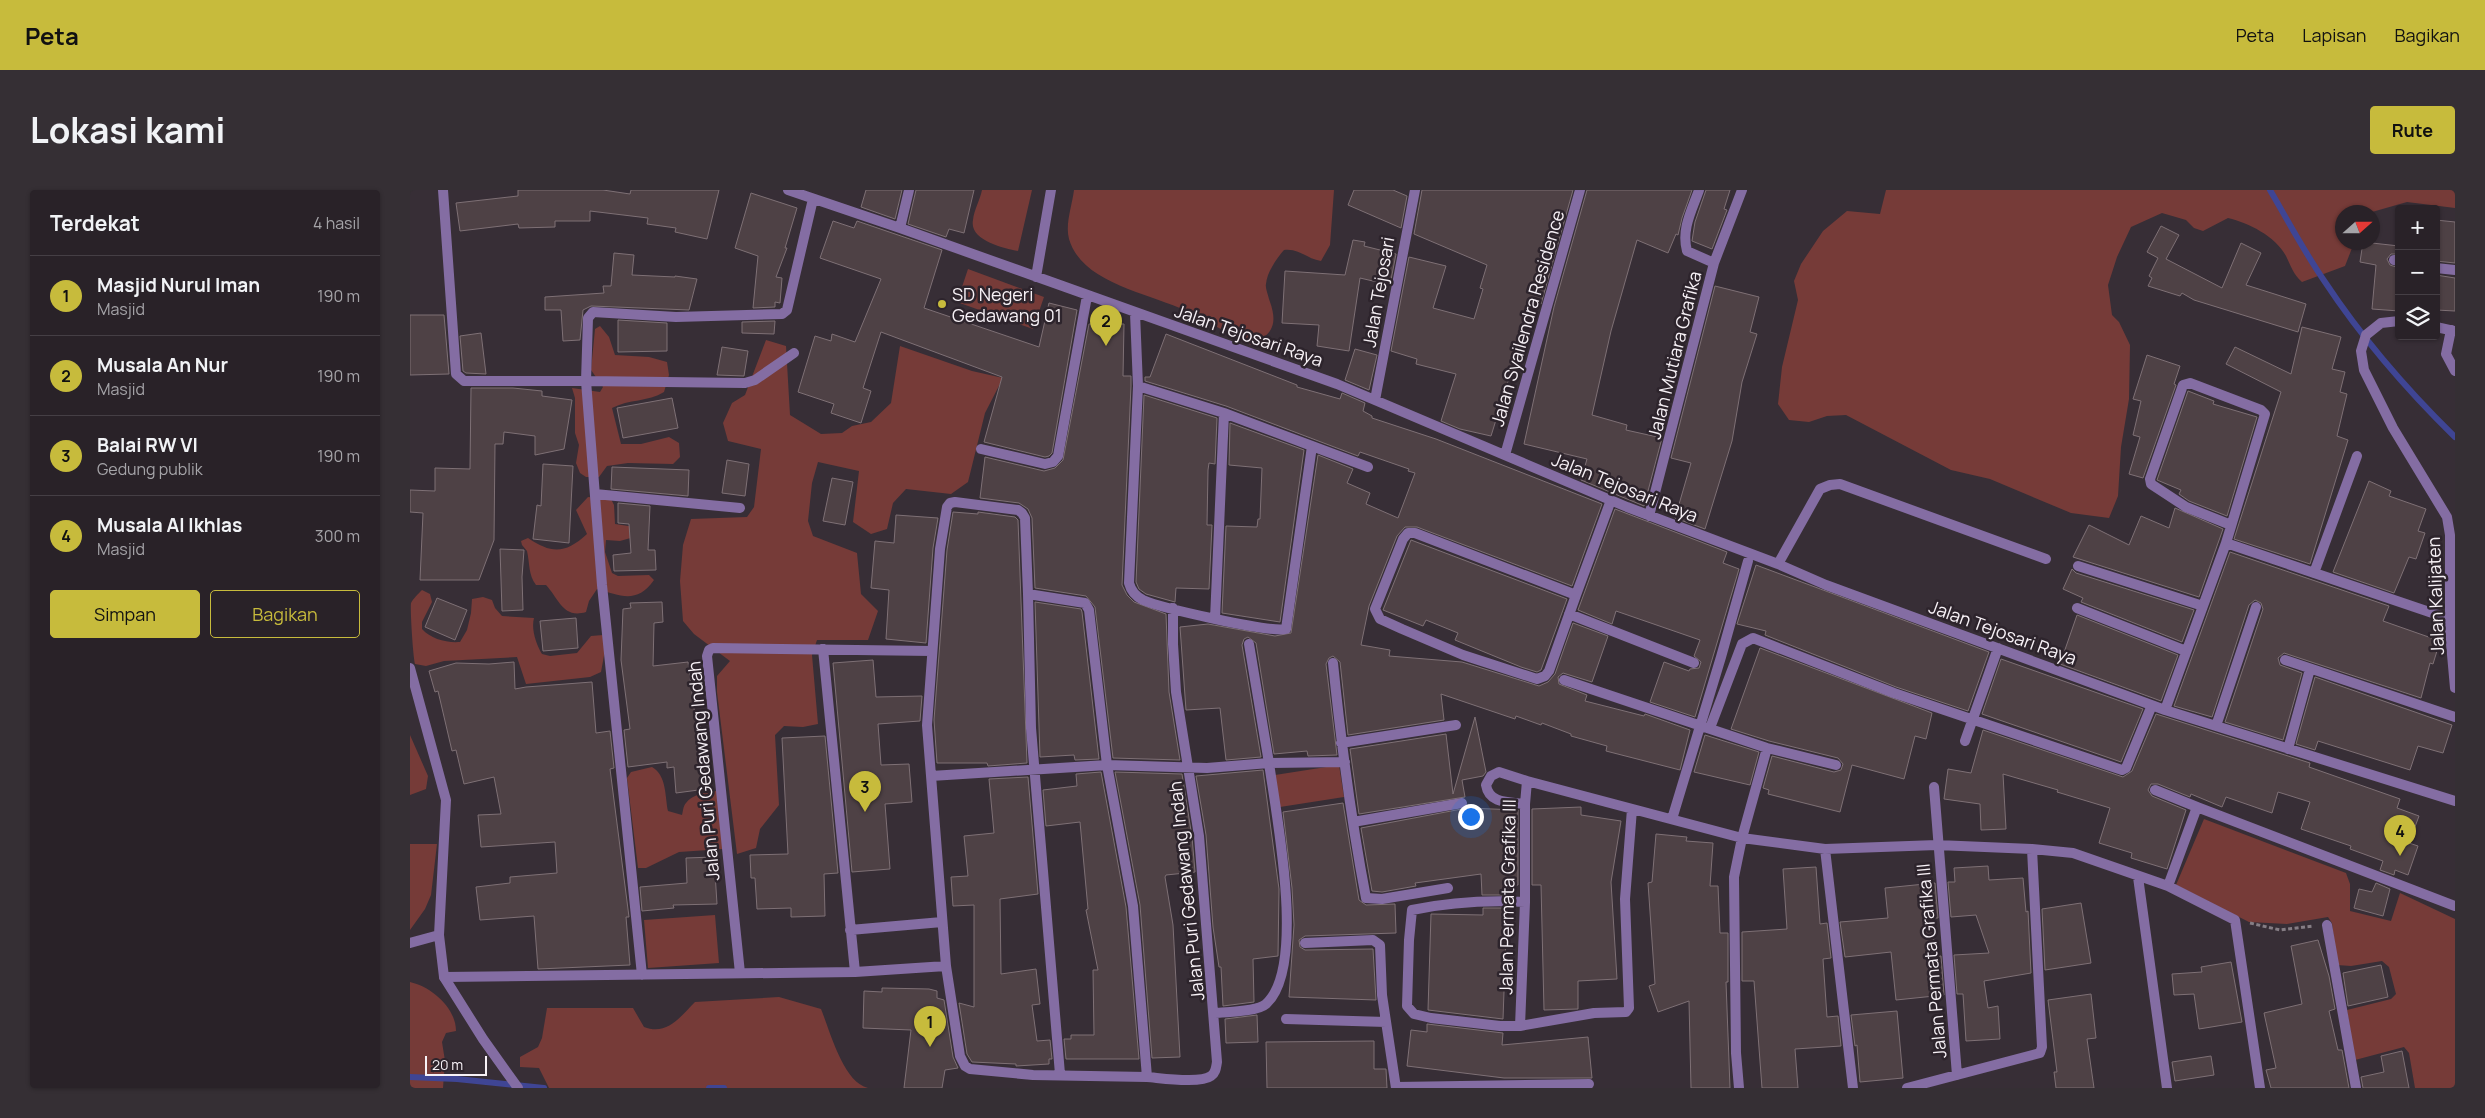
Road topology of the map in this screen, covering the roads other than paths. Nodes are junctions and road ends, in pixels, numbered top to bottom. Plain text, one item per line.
1 (442, 190) edge
2 (788, 190) edge
3 (909, 190) edge
4 (1051, 190) edge
5 (1415, 190) edge
6 (1580, 190) edge
7 (1699, 190) edge
8 (1742, 190) edge
9 (813, 199) junction
10 (900, 228) junction
11 (1714, 263) junction
12 (2440, 268) edge
13 (2455, 270) edge
14 (1036, 278) junction
15 (1088, 296) junction
16 (1135, 312) junction
17 (2395, 321) edge
18 (2440, 328) edge
19 (2453, 330) edge
20 (794, 353) dead end
21 (2455, 371) edge
22 (586, 381) junction
23 (1138, 386) junction
24 (1375, 400) junction
25 (1224, 413) junction
26 (1312, 446) junction
27 (981, 449) dead end
28 (1505, 455) junction
29 (2357, 456) dead end
30 (1368, 466) dead end
31 (595, 494) junction
32 (1611, 500) junction
33 (740, 508) dead end
34 (1649, 516) junction
35 (2231, 525) junction
36 (2226, 542) junction
37 (2046, 559) dead end
38 (1748, 561) dead end
39 (1778, 564) junction
40 (2078, 566) dead end
41 (2314, 573) junction
42 (1028, 594) junction
43 (1576, 595) junction
44 (2203, 606) junction
45 (2256, 607) dead end
46 (1173, 608) junction
47 (2077, 608) dead end
48 (1569, 614) junction
49 (1215, 619) junction
50 (2450, 619) junction
51 (1249, 644) dead end
52 (1998, 648) junction
53 (823, 649) junction
54 (2186, 651) junction
55 (932, 652) junction
56 (2285, 660) dead end
57 (1333, 663) dead end
58 (1694, 663) dead end
59 (410, 668) edge
60 (2310, 669) junction
61 (1564, 680) dead end
62 (2455, 688) edge
63 (2152, 705) junction
64 (2165, 710) junction
65 (2455, 716) edge
66 (1974, 720) junction
67 (1456, 725) dead end
68 (2216, 726) junction
69 (1705, 727) junction
70 (1966, 741) dead end
71 (1341, 743) junction
72 (1767, 748) junction
73 (2288, 749) junction
74 (1345, 762) junction
75 (1269, 763) junction
76 (1107, 764) junction
77 (1836, 765) dead end
78 (1189, 767) junction
79 (1034, 770) junction
80 (931, 776) junction
81 (1527, 781) junction
82 (1934, 787) dead end
83 (2155, 790) dead end
84 (2455, 801) edge
85 (1462, 803) dead end
86 (1524, 804) junction
87 (2198, 807) junction
88 (1632, 808) junction
89 (1672, 819) junction
90 (1353, 822) junction
91 (1742, 838) junction
92 (1937, 845) junction
93 (1825, 849) junction
94 (2032, 849) junction
95 (2138, 877) junction
96 (2168, 886) junction
97 (1448, 888) dead end
98 (1525, 902) junction
99 (2455, 906) edge
100 (942, 922) junction
101 (2327, 925) road end
102 (850, 930) junction
103 (439, 935) junction
104 (410, 943) edge
105 (1304, 943) dead end
106 (946, 966) junction
107 (855, 972) junction
108 (740, 973) junction
109 (642, 975) junction
110 (444, 977) junction
111 (1214, 1013) junction
112 (1286, 1019) dead end
113 (1386, 1022) junction
114 (1520, 1026) junction
115 (1060, 1074) junction
116 (1957, 1075) junction
117 (1147, 1078) junction
118 (1589, 1084) dead end
119 (518, 1088) edge
120 (1396, 1088) edge
121 (1739, 1088) edge
122 (1854, 1088) edge
123 (1907, 1088) edge
124 (2167, 1088) edge
125 (2260, 1088) edge
126 (2356, 1088) edge

1 - 22 street
2 - 9 street, Jalan Tejosari Raya
3 - 10 street
4 - 14 street
5 - 24 street, Jalan Tejosari
6 - 28 street, Jalan Syailendra Residence
7 - 11 street, Jalan Mutiara Grafika
8 - 11 street
9 - 10 street, Jalan Tejosari Raya
9 - 22 street
10 - 14 street, Jalan Tejosari Raya
11 - 34 street, Jalan Mutiara Grafika
12 - 13 street
14 - 15 street, Jalan Tejosari Raya
15 - 16 street, Jalan Tejosari Raya
15 - 27 street
16 - 23 street
16 - 24 street, Jalan Tejosari Raya
17 - 50 street, Jalan Kalijaten
18 - 19 street
19 - 21 street
20 - 22 street
22 - 31 street
23 - 25 street
23 - 46 street
24 - 28 street, Jalan Tejosari Raya
25 - 26 street
25 - 49 street
26 - 30 street
26 - 49 street
28 - 32 street, Jalan Tejosari Raya
29 - 41 street
31 - 33 street
31 - 109 street
32 - 34 street, Jalan Tejosari Raya
32 - 43 street
34 - 39 street, Jalan Tejosari Raya
35 - 35 street
35 - 36 street
36 - 41 street
36 - 44 street
37 - 39 street
38 - 69 street
39 - 52 street, Jalan Tejosari Raya
40 - 44 street
41 - 50 street
42 - 55 street, Jalan Puri Gedawang Indah
42 - 76 street
42 - 79 street, Jalan Puri Gedawang Indah
43 - 48 street
43 - 48 street
44 - 54 street
45 - 68 street
46 - 49 street
46 - 78 street, Jalan Puri Gedawang Indah
47 - 54 street
48 - 58 street
50 - 62 street, Jalan Kalijaten
51 - 75 street, Jalan Puri Gedawang Indah
52 - 63 street, Jalan Tejosari Raya
52 - 66 street
53 - 55 street, Jalan Puri Gedawang Indah
53 - 102 street
53 - 108 street, Jalan Puri Gedawang Indah
54 - 64 street
55 - 80 street, Jalan Puri Gedawang Indah
56 - 60 street
57 - 71 street
59 - 103 street
60 - 65 street
60 - 73 street
61 - 69 street
63 - 64 street, Jalan Tejosari Raya
63 - 66 street
64 - 68 street, Jalan Tejosari Raya
66 - 69 street
66 - 70 street
67 - 71 street
68 - 73 street, Jalan Tejosari Raya
69 - 72 street
69 - 89 street
71 - 74 street
72 - 77 street
72 - 91 street
73 - 84 street, Jalan Tejosari Raya
74 - 75 street, Jalan Puri Gedawang Indah
74 - 90 street
75 - 78 street, Jalan Puri Gedawang Indah
75 - 111 street, Jalan Puri Gedawang Indah
76 - 78 street, Jalan Puri Gedawang Indah
76 - 79 street, Jalan Puri Gedawang Indah
76 - 117 street
78 - 111 street, Jalan Puri Gedawang Indah
79 - 80 street, Jalan Puri Gedawang Indah
79 - 115 street, Jalan Puri Gedawang Indah
80 - 100 street, Jalan Puri Gedawang Indah
81 - 86 street, Jalan Permata Grafika III
81 - 86 street
81 - 88 street, Jalan Permata Grafika III
82 - 92 street, Jalan Permata Grafika III
83 - 87 street
85 - 90 street
86 - 98 street, Jalan Permata Grafika III
87 - 96 street
87 - 99 street
88 - 89 street, Jalan Permata Grafika III
88 - 114 street
89 - 91 street, Jalan Permata Grafika III
90 - 97 street
91 - 93 street, Jalan Permata Grafika III
91 - 121 street
92 - 93 street, Jalan Permata Grafika III
92 - 94 street, Jalan Permata Grafika III
92 - 116 street, Jalan Permata Grafika III
93 - 122 street
94 - 95 street, Jalan Permata Grafika III
94 - 116 street, Jalan Permata Grafika III
95 - 96 street, Jalan Permata Grafika III
95 - 124 street
96 - 125 street, Jalan Permata Grafika III
98 - 114 street, Jalan Permata Grafika III
98 - 114 street
100 - 102 street
100 - 106 street, Jalan Puri Gedawang Indah
101 - 126 street
102 - 107 street
103 - 104 street
103 - 110 street
105 - 113 street
106 - 107 street
106 - 115 street, Jalan Puri Gedawang Indah
107 - 108 street
108 - 109 street
109 - 110 street
110 - 119 street
111 - 117 street, Jalan Puri Gedawang Indah
112 - 113 street
113 - 120 street
115 - 117 street, Jalan Puri Gedawang Indah
116 - 123 street, Jalan Permata Grafika III
118 - 120 street

